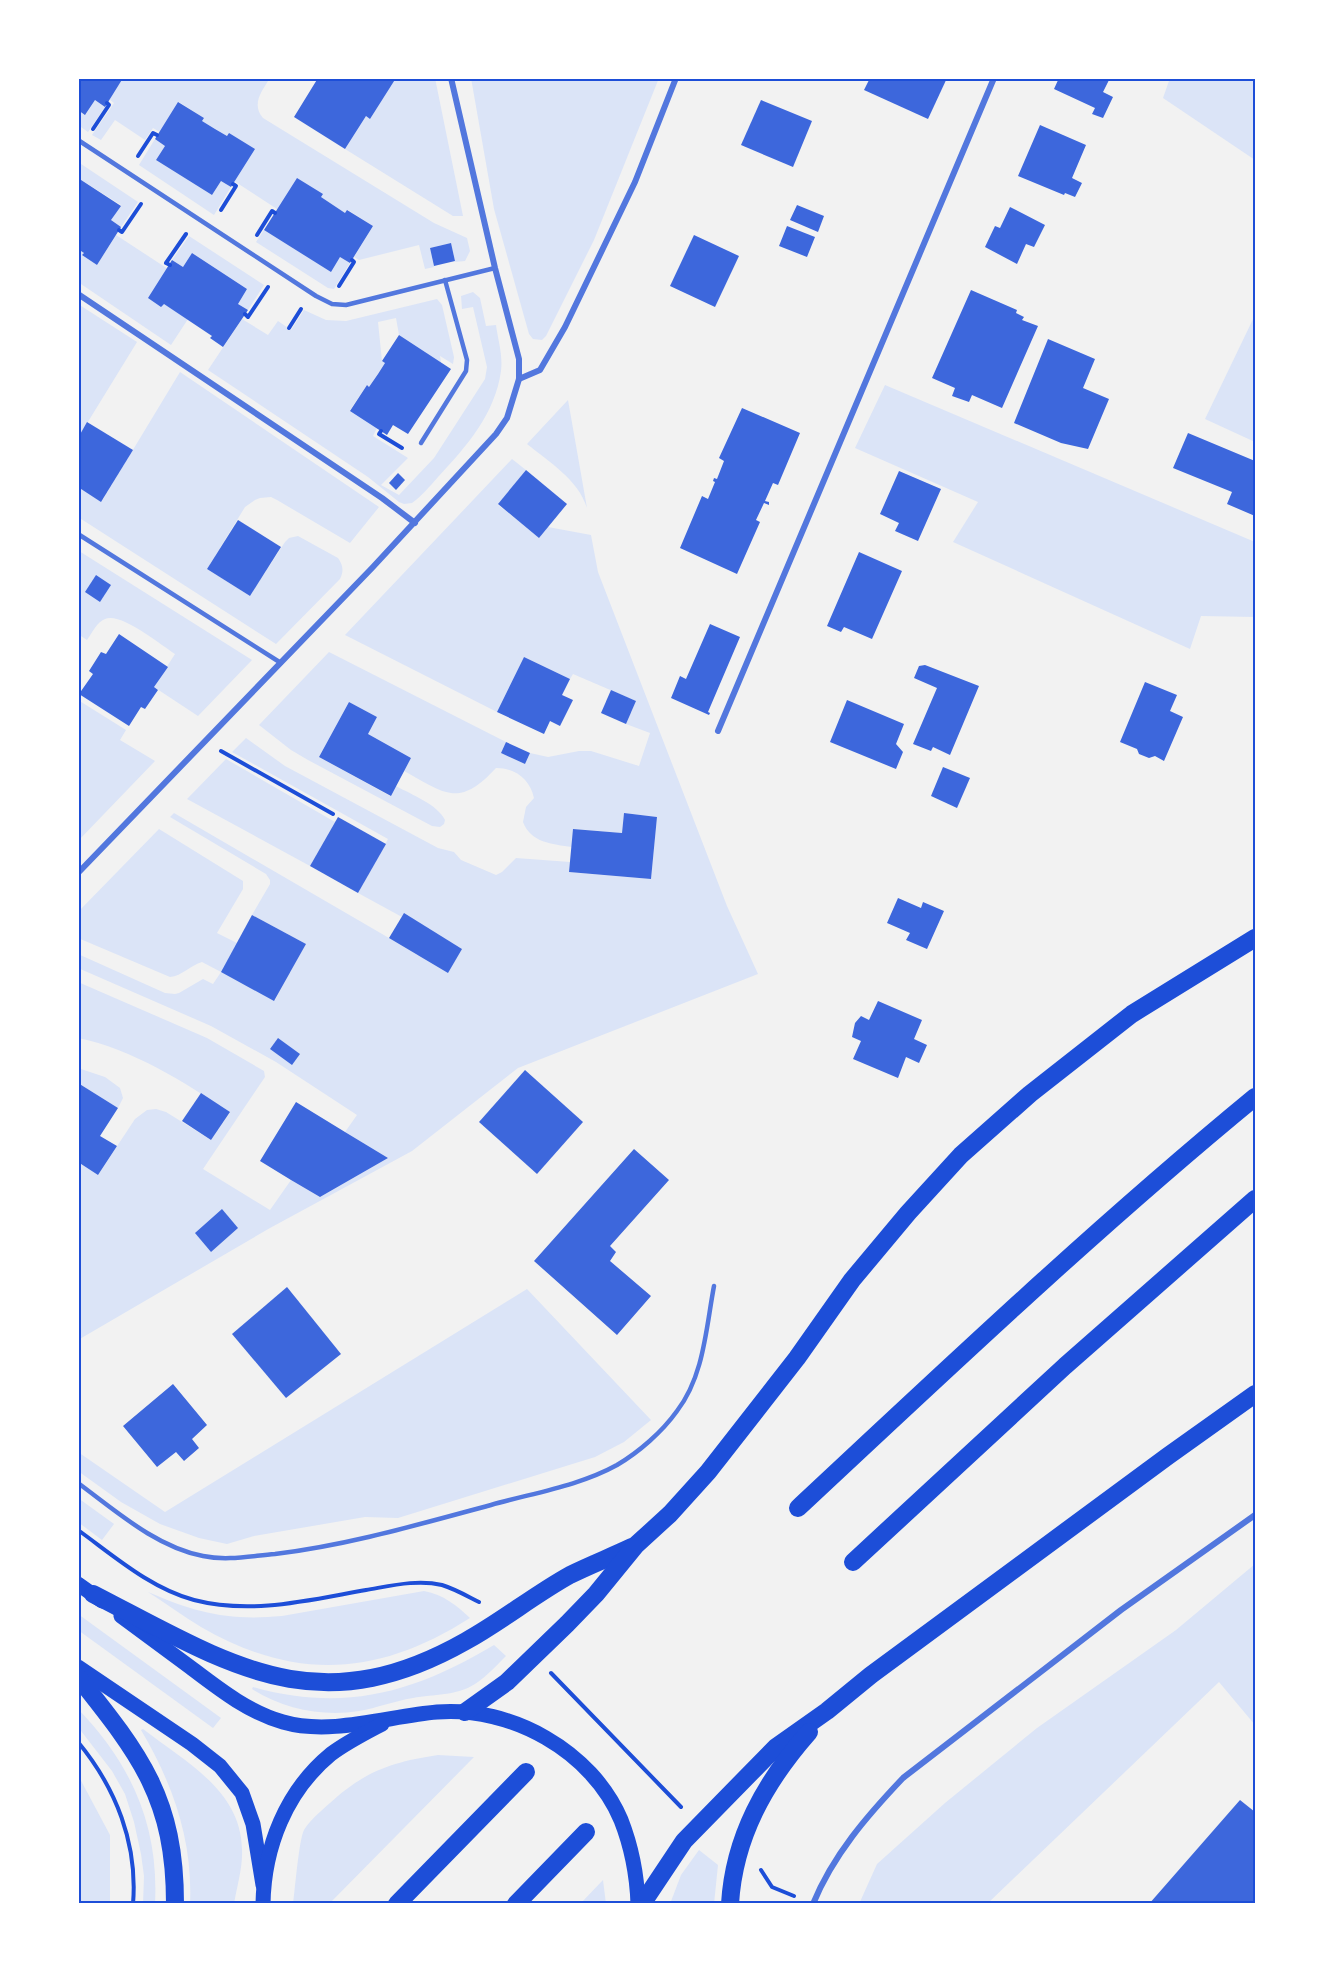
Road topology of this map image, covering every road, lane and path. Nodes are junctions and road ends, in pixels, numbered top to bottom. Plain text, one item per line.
1 (451, 78) edge
2 (676, 78) edge
3 (994, 78) edge
4 (107, 103) dead end
5 (157, 135) dead end
6 (78, 140) edge
7 (84, 144) junction
8 (127, 172) junction
9 (233, 184) dead end
10 (143, 201) dead end
11 (275, 213) dead end
12 (210, 226) junction
13 (119, 230) dead end
14 (188, 231) dead end
15 (246, 250) junction
16 (352, 260) dead end
17 (170, 265) dead end
18 (495, 268) junction
19 (445, 280) junction
20 (270, 284) dead end
21 (78, 294) edge
22 (329, 303) junction
23 (303, 306) dead end
24 (245, 314) dead end
25 (289, 328) dead end
26 (519, 379) junction
27 (381, 431) dead end
28 (421, 443) joint
29 (415, 523) junction
30 (78, 534) edge
31 (281, 663) junction
32 (718, 731) dead end
33 (205, 742) junction
34 (333, 814) dead end
35 (78, 873) edge
36 (1255, 938) edge
37 (1255, 1096) edge
38 (1255, 1199) edge
39 (714, 1286) dead end
40 (1255, 1394) edge
41 (78, 1483) edge
42 (798, 1508) dead end
43 (1255, 1515) edge
44 (78, 1530) edge
45 (636, 1545) junction
46 (853, 1562) dead end
47 (85, 1589) edge
48 (485, 1607) dead end
49 (78, 1667) edge
50 (545, 1668) dead end
51 (78, 1677) edge
52 (827, 1711) junction
53 (465, 1712) junction
54 (411, 1716) junction
55 (78, 1742) edge
56 (526, 1772) dead end
57 (689, 1815) dead end
58 (586, 1832) dead end
59 (759, 1867) dead end
60 (263, 1885) junction
61 (802, 1900) dead end
62 (133, 1904) edge
63 (175, 1904) edge
64 (263, 1904) edge
65 (398, 1904) edge
66 (516, 1904) edge
67 (640, 1904) edge
68 (730, 1904) edge
69 (813, 1904) edge

1 - 18 street
2 - 26 street
3 - 32 street
4 - 7 path
5 - 8 path
6 - 7 lane
7 - 8 lane
8 - 12 lane
9 - 12 path
10 - 13 path
11 - 15 path
12 - 15 lane
14 - 17 path
15 - 22 lane
16 - 22 path
18 - 19 lane
18 - 26 street
19 - 22 lane
19 - 28 lane
20 - 24 path
21 - 29 street
23 - 25 path
26 - 29 street
27 - 28 path
29 - 31 street
30 - 31 lane
31 - 33 street
33 - 34 path
33 - 35 street
36 - 45 highway
37 - 42 highway
38 - 46 highway
39 - 41 lane
40 - 52 highway
43 - 69 street
44 - 48 path
45 - 47 highway
45 - 53 highway
47 - 54 main road
49 - 60 main road
50 - 57 path
51 - 63 highway
52 - 67 highway
52 - 68 highway
53 - 54 main road
53 - 67 main road
54 - 60 main road
55 - 62 path
56 - 65 highway
58 - 66 highway
59 - 61 path
60 - 64 main road

